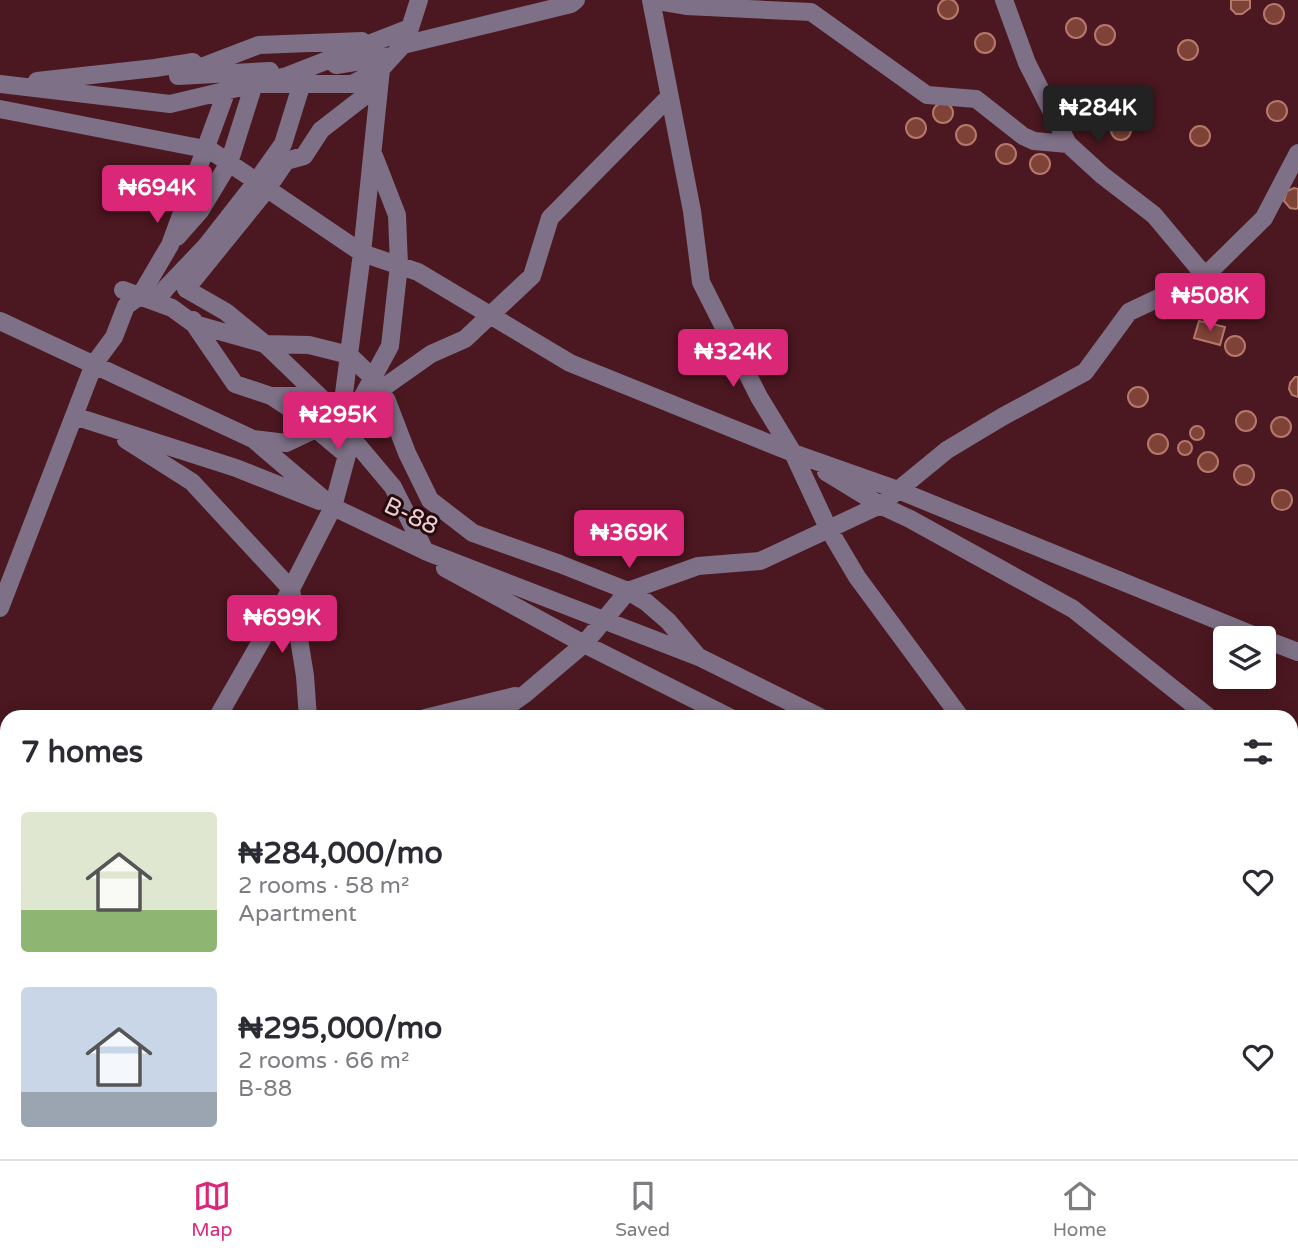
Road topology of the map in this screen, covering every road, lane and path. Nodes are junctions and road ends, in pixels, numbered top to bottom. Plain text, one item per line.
1 (419, 0) edge
2 (576, 0) edge
3 (651, 0) edge
4 (1004, 0) edge
5 (378, 41) junction
6 (228, 57) junction
7 (393, 57) junction
8 (302, 77) junction
9 (254, 83) junction
10 (2, 84) edge
11 (227, 90) junction
12 (669, 97) junction
13 (0, 109) edge
14 (1068, 144) junction
15 (205, 150) junction
16 (372, 153) junction
17 (1298, 153) edge
18 (229, 163) junction
19 (262, 185) junction
20 (170, 245) junction
21 (362, 253) junction
22 (399, 265) junction
23 (1205, 276) junction
24 (186, 289) junction
25 (147, 291) junction
26 (490, 315) junction
27 (0, 321) edge
28 (194, 324) junction
29 (265, 344) junction
30 (349, 355) junction
31 (94, 364) junction
32 (376, 384) junction
33 (318, 396) junction
34 (271, 397) junction
35 (74, 416) junction
36 (341, 417) junction
37 (104, 426) junction
38 (315, 429) junction
39 (253, 439) junction
40 (793, 453) junction
41 (347, 455) junction
42 (898, 490) junction
43 (880, 505) junction
44 (333, 507) junction
45 (828, 528) junction
46 (425, 551) junction
47 (291, 589) junction
48 (628, 591) junction
49 (0, 608) edge
50 (604, 619) junction
51 (1231, 626) edge
52 (584, 644) junction
53 (1276, 644) edge
54 (1298, 652) edge
55 (699, 657) junction
56 (525, 694) junction
57 (222, 710) edge
58 (307, 710) edge
59 (458, 710) edge
60 (502, 710) edge
61 (714, 710) edge
62 (806, 710) edge
63 (955, 710) edge
64 (1200, 710) edge

1 - 7 street
2 - 7 street
3 - 12 street
3 - 14 street
4 - 14 street
5 - 6 street
5 - 7 street
5 - 8 street
6 - 8 street
6 - 10 street
7 - 8 street
7 - 16 street
7 - 19 street
8 - 9 street
8 - 19 street
9 - 11 street
9 - 18 street
10 - 11 street
11 - 15 street
12 - 26 street
12 - 40 street
13 - 15 street
14 - 23 street
15 - 18 street
15 - 20 street
16 - 21 street
16 - 22 street
17 - 23 street
18 - 19 street
18 - 20 street
19 - 21 street
19 - 24 street
19 - 25 street
20 - 25 street
21 - 22 street
21 - 30 street
22 - 26 street
22 - 32 street
23 - 42 street
24 - 25 street
24 - 28 street
24 - 29 street
25 - 28 street
25 - 31 street
26 - 32 street
26 - 40 street
27 - 31 street, B-88
28 - 29 street
28 - 34 street
29 - 30 street
29 - 33 street
30 - 32 street
30 - 36 street
31 - 35 street
31 - 39 street, B-88
32 - 36 street
32 - 48 street
33 - 34 street
33 - 36 street
34 - 38 street
35 - 37 street
35 - 49 street
36 - 38 street
36 - 41 street
36 - 46 street
37 - 44 street
37 - 47 street
38 - 39 street
38 - 41 street
39 - 44 street, B-88
40 - 42 street
40 - 43 street
40 - 45 street
41 - 44 street
42 - 43 street
42 - 51 street
43 - 45 street
43 - 64 street
44 - 46 street, B-88
44 - 47 street
44 - 52 street
45 - 48 street
45 - 63 street
46 - 50 street, B-88
47 - 57 street
47 - 58 street
48 - 50 street
48 - 55 street
50 - 52 street
50 - 55 street, B-88
52 - 56 street
52 - 61 street
53 - 54 street
55 - 62 street, B-88
56 - 59 street
56 - 60 street

